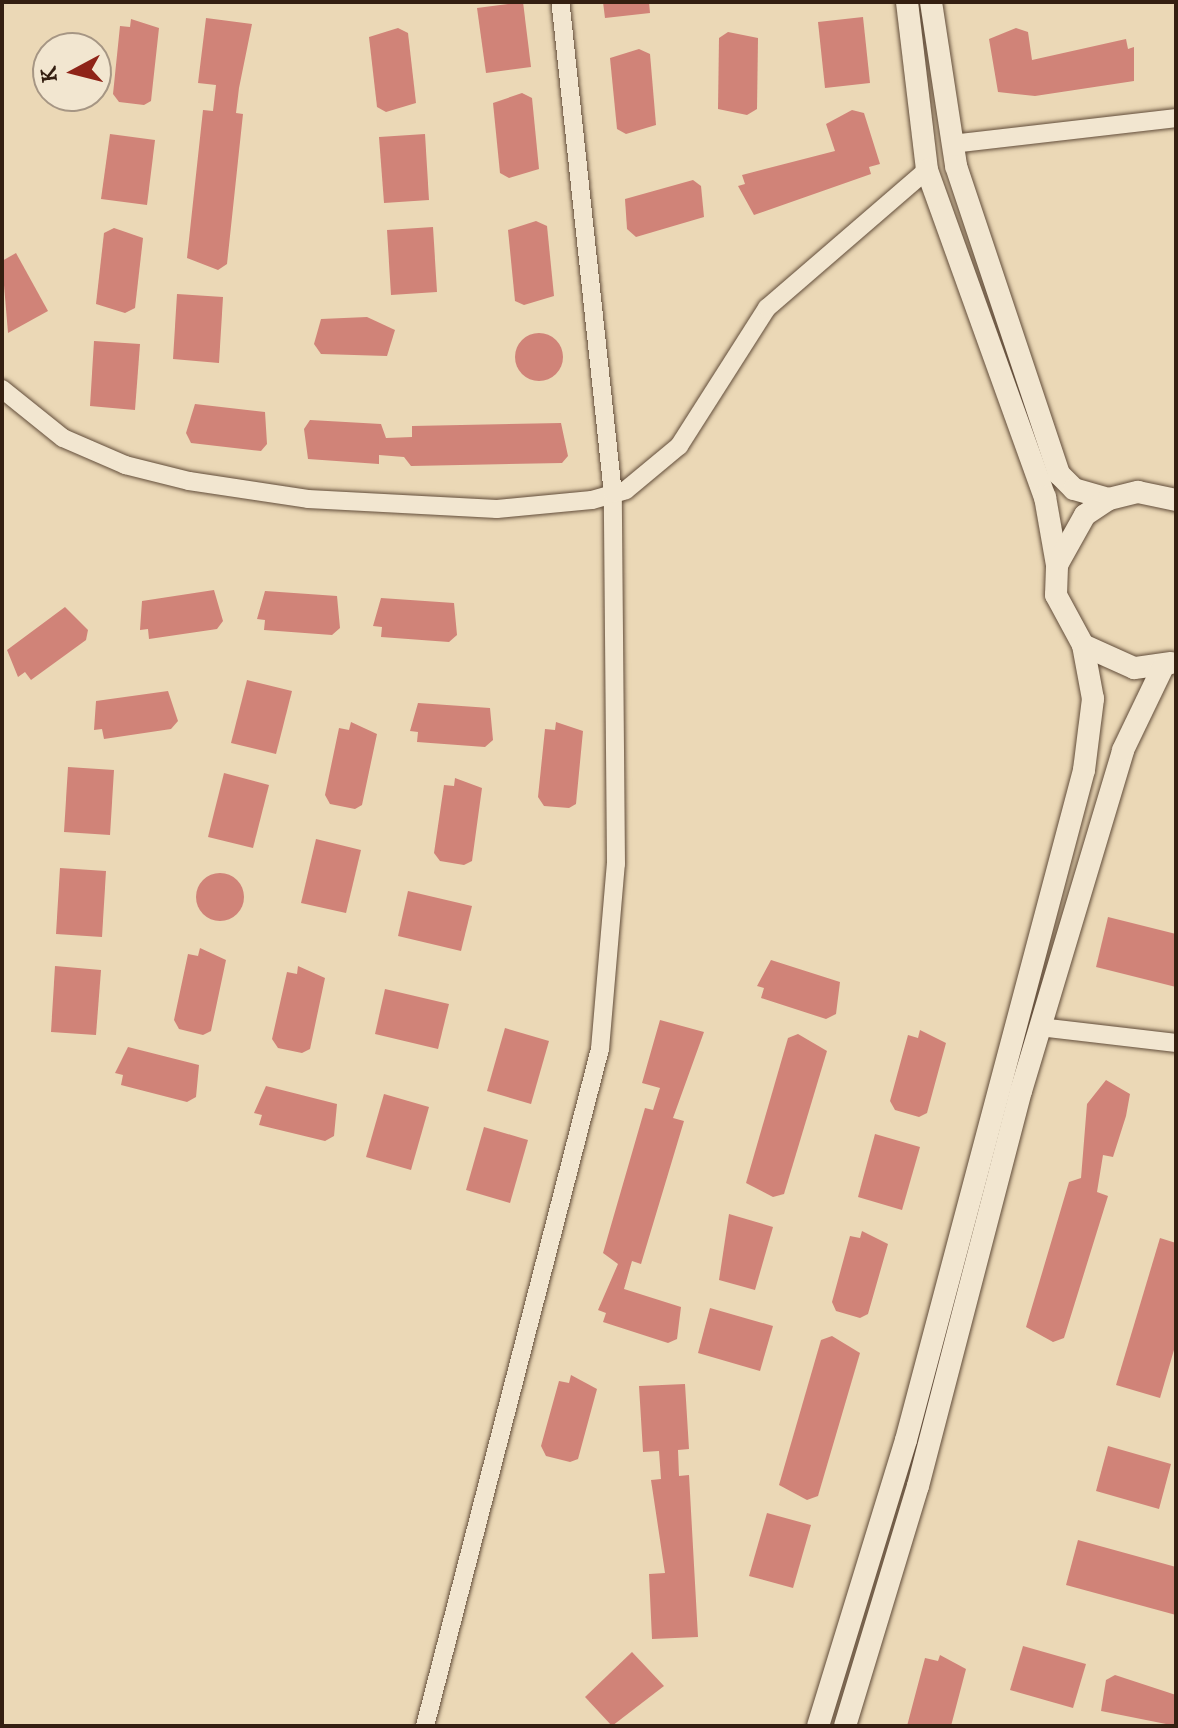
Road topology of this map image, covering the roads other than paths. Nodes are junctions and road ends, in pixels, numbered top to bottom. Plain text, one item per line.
1 (560, 2) edge
2 (907, 2) edge
3 (931, 2) edge
4 (1176, 118) edge
5 (952, 144) junction
6 (927, 170) junction
7 (2, 389) edge
8 (613, 494) junction
9 (1109, 499) junction
10 (1176, 500) edge
11 (1057, 565) junction
12 (1083, 645) junction
13 (1169, 664) edge
14 (1040, 1027) junction
15 (1176, 1043) edge
16 (425, 1726) edge
17 (818, 1726) edge
18 (845, 1726) edge

1 - 8 street
2 - 6 street
3 - 5 street
4 - 5 street
5 - 9 street
6 - 8 street
6 - 11 street
7 - 8 street
8 - 16 street
9 - 10 street
9 - 11 street
11 - 12 street
12 - 13 street
12 - 17 street
13 - 14 street
14 - 15 street
14 - 18 street

